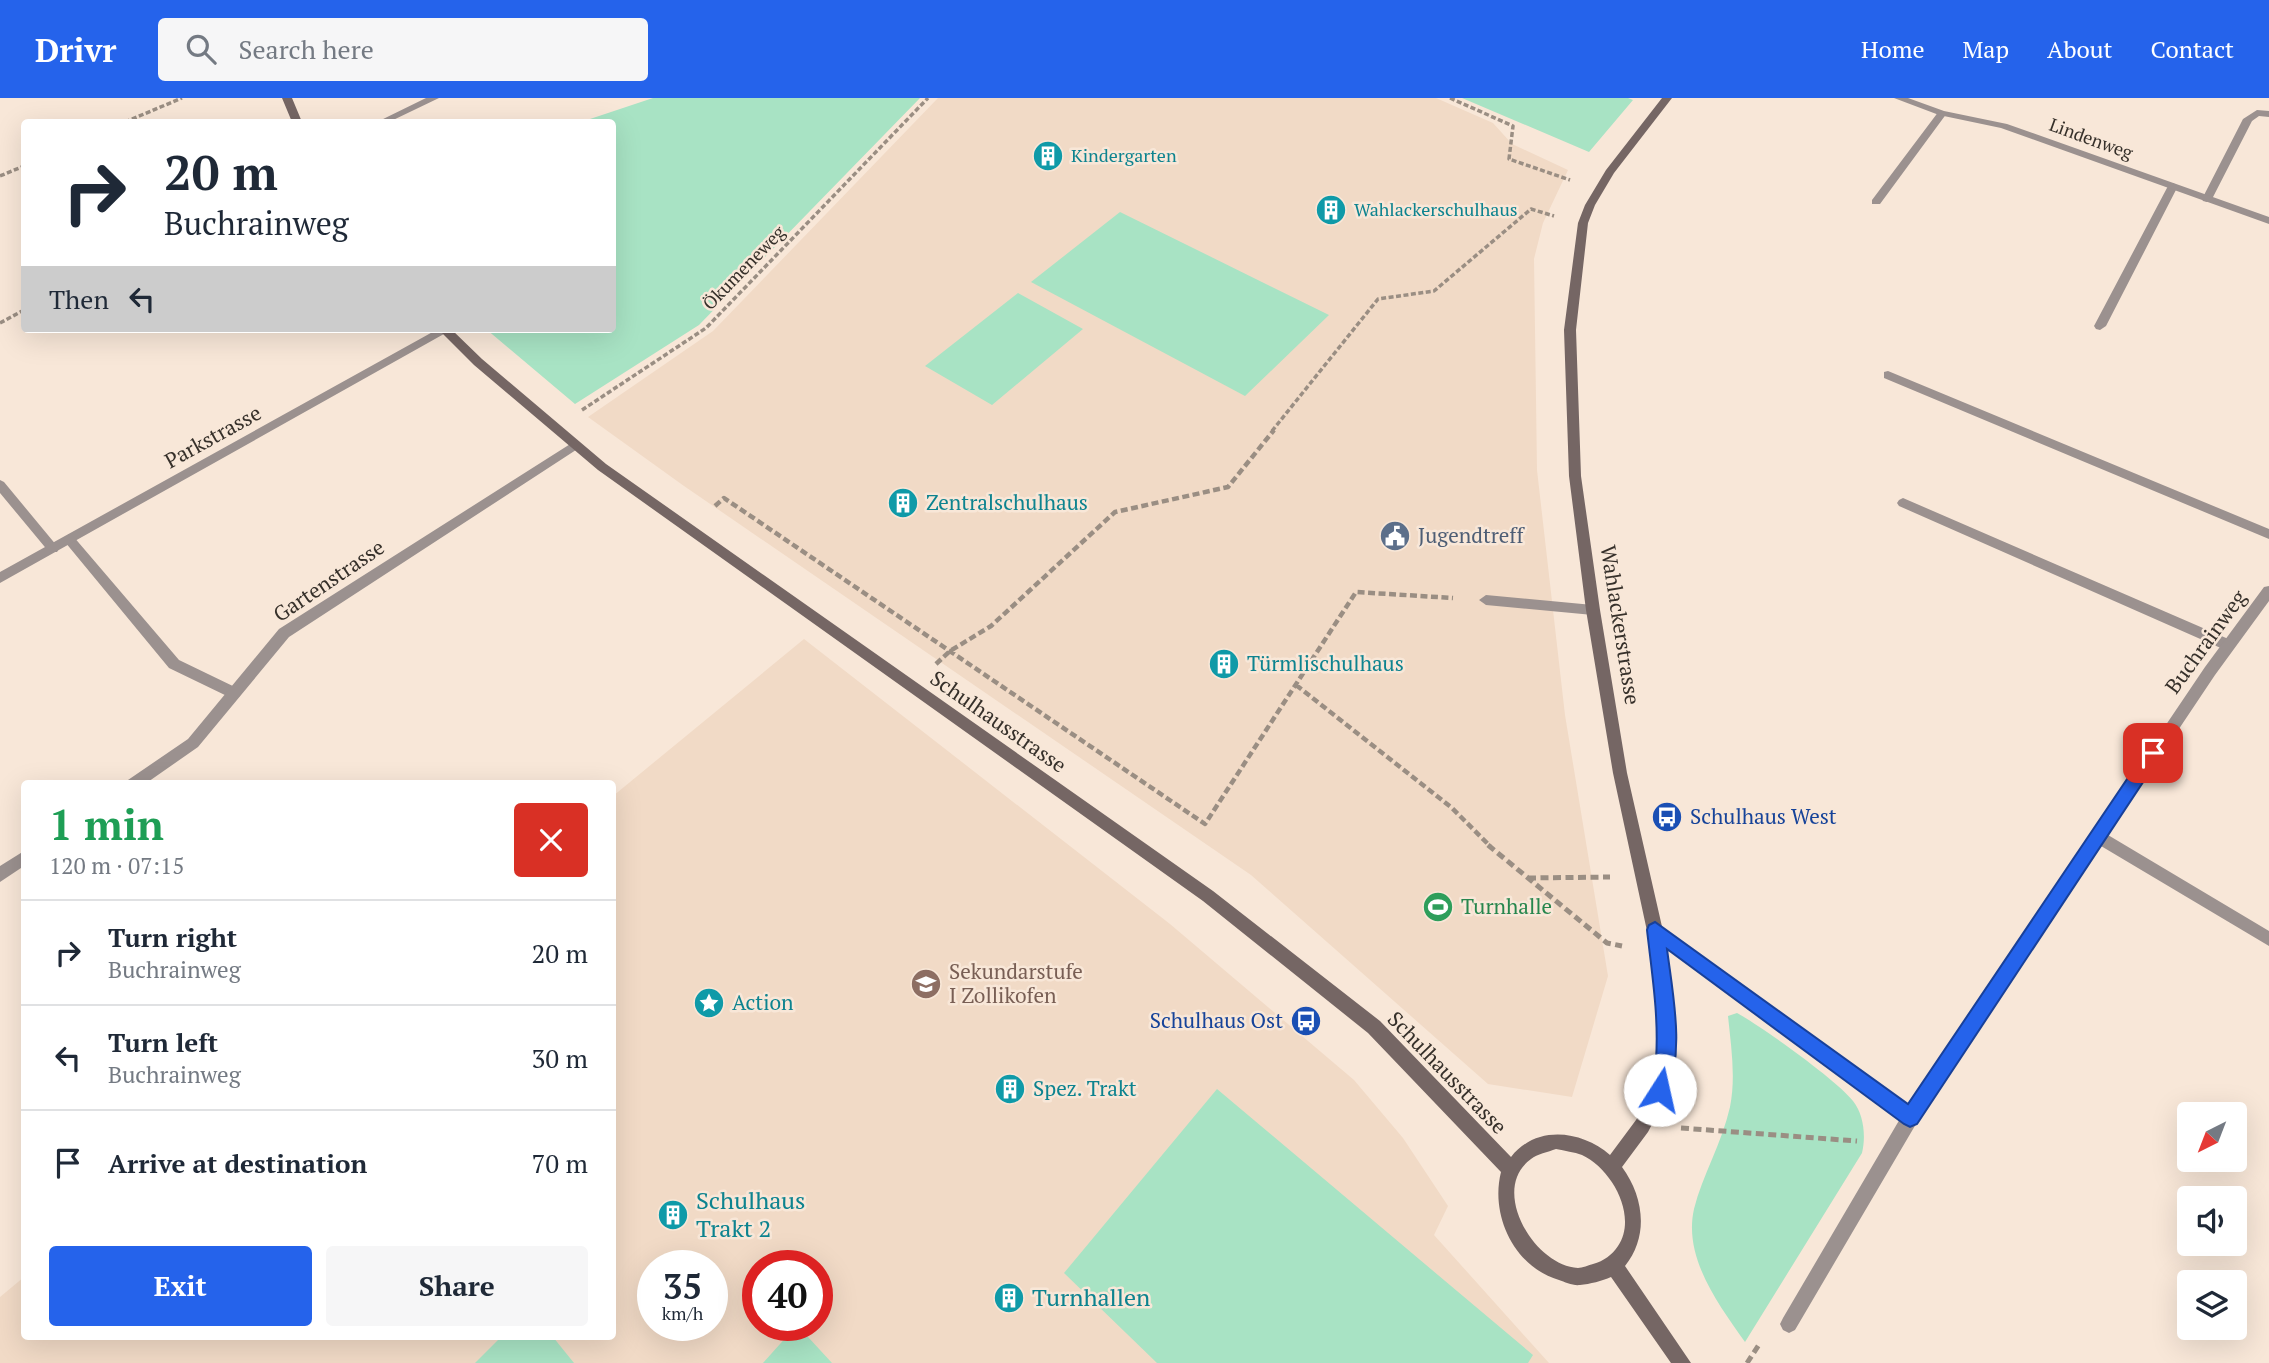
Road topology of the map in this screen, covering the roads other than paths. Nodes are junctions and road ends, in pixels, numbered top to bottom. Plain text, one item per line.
1 (287, 98) edge
2 (434, 98) edge
3 (1667, 98) edge
4 (1899, 98) edge
5 (1942, 113) junction
6 (2269, 114) edge
7 (295, 119) edge
8 (388, 119) edge
9 (2173, 187) junction
10 (2207, 199) junction
11 (1876, 202) dead end
12 (2269, 221) edge
13 (2100, 326) dead end
14 (440, 333) edge
15 (448, 333) edge
16 (1888, 375) dead end
17 (575, 445) junction
18 (0, 485) edge
19 (1903, 503) dead end
20 (2269, 534) edge
21 (69, 539) junction
22 (53, 548) junction
23 (0, 578) edge
24 (2269, 591) edge
25 (1486, 600) road end
26 (1593, 610) junction
27 (2263, 610) edge
28 (2228, 645) junction
29 (234, 693) junction
30 (139, 780) edge
31 (2097, 836) junction
32 (21, 860) edge
33 (0, 875) edge
34 (1655, 930) junction
35 (2269, 939) edge
36 (1910, 1118) junction
37 (1612, 1166) junction
38 (1510, 1169) junction
39 (1614, 1265) junction
40 (1789, 1324) dead end
41 (1682, 1363) edge

1 - 7 street
2 - 8 street
3 - 26 street, Wahlackerstrasse
4 - 5 street, Lindenweg
5 - 9 street, Lindenweg
5 - 11 street
6 - 10 street
9 - 10 street, Lindenweg
9 - 13 street
10 - 12 street, Lindenweg
14 - 21 street, Parkstrasse
15 - 17 street, Schulhausstrasse
16 - 20 street
17 - 29 street, Gartenstrasse
17 - 38 street, Schulhausstrasse
18 - 22 street
19 - 28 street
21 - 22 street, Parkstrasse
21 - 29 street
22 - 23 street, Parkstrasse
24 - 27 street, Buchrainweg
25 - 26 street
26 - 34 street, Wahlackerstrasse
27 - 28 street, Buchrainweg
28 - 31 street, Buchrainweg
29 - 30 street, Gartenstrasse
31 - 35 street
31 - 36 street, Buchrainweg
32 - 33 street
34 - 36 street
34 - 37 street, Wahlackerstrasse
36 - 40 street, Buchrainweg
37 - 38 street
37 - 39 street
38 - 39 street
39 - 41 street

